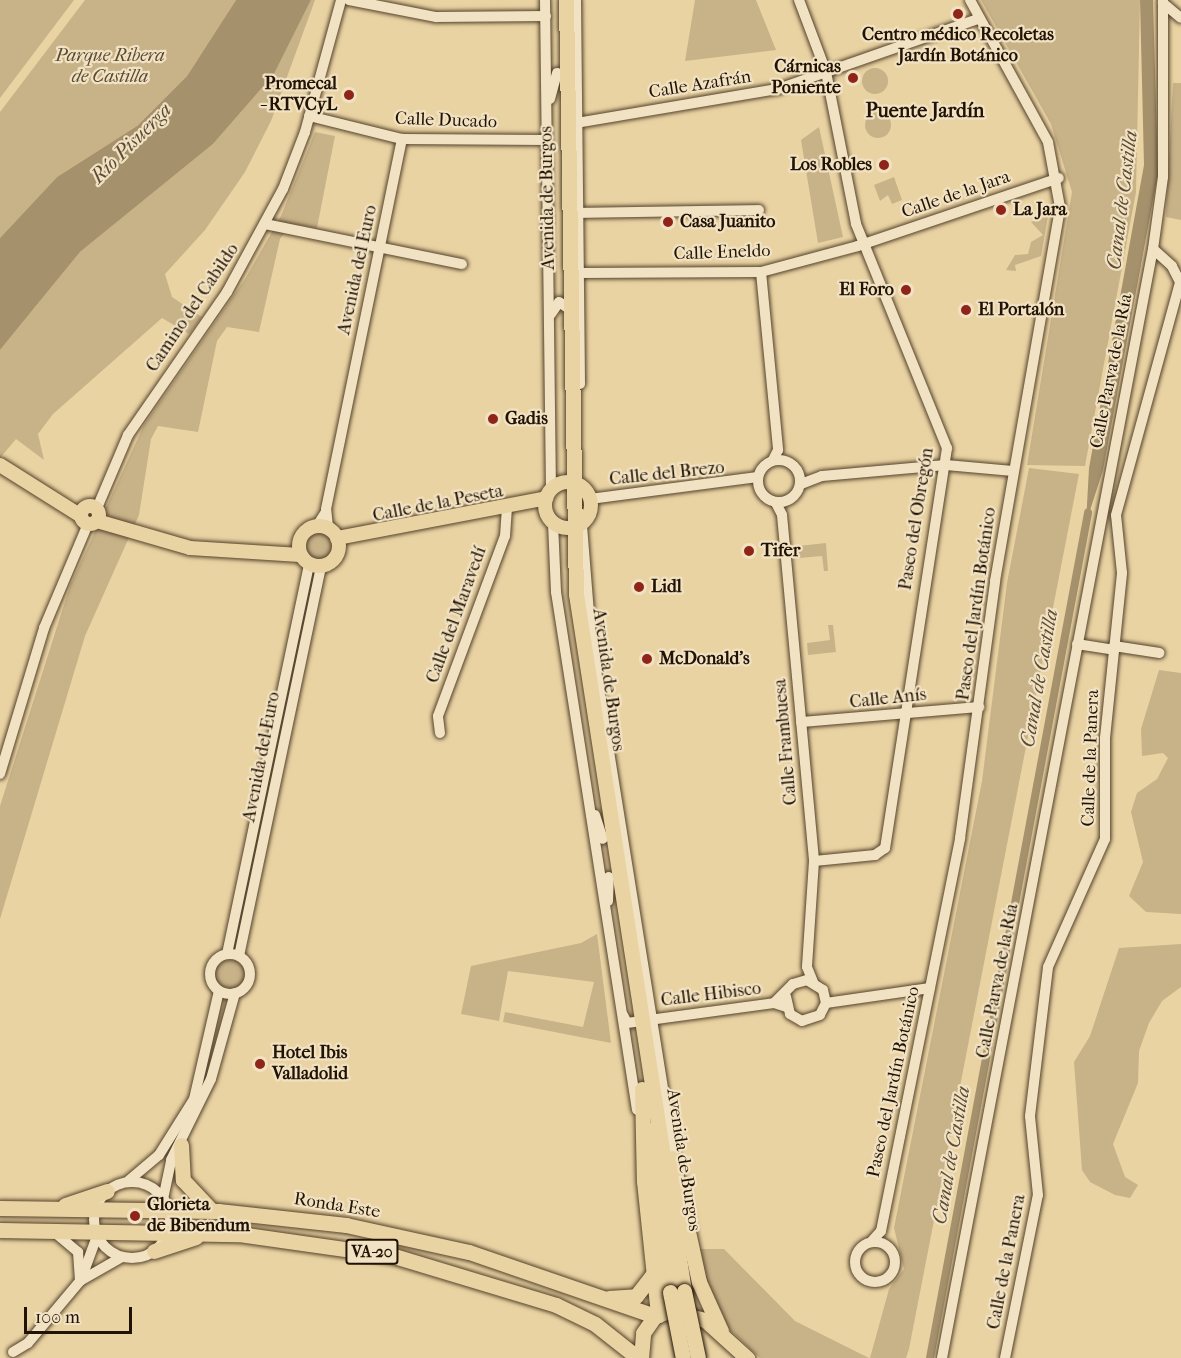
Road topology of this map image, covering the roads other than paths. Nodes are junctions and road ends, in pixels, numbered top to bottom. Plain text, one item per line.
1 (341, 0) edge
2 (349, 0) edge
3 (545, 0) edge
4 (556, 0) edge
5 (566, 0) edge
6 (575, 0) edge
7 (799, 0) edge
8 (970, 0) edge
9 (1163, 2) edge
10 (546, 15) junction
11 (1181, 18) edge
12 (978, 19) junction
13 (566, 28) junction
14 (826, 72) junction
15 (557, 73) junction
16 (547, 110) junction
17 (309, 116) junction
18 (576, 123) junction
19 (402, 139) junction
20 (547, 140) junction
21 (1059, 178) junction
22 (568, 181) junction
23 (759, 210) dead end
24 (548, 213) junction
25 (578, 218) junction
26 (265, 224) junction
27 (863, 244) junction
28 (1153, 249) junction
29 (379, 250) junction
30 (462, 264) dead end
31 (761, 272) junction
32 (571, 273) junction
33 (564, 303) junction
34 (1176, 316) edge
35 (549, 322) junction
36 (560, 365) junction
37 (580, 368) junction
38 (550, 410) junction
39 (778, 457) junction
40 (1110, 463) junction
41 (0, 465) edge
42 (946, 465) junction
43 (1125, 467) junction
44 (1013, 471) junction
45 (799, 472) junction
46 (811, 478) junction
47 (758, 482) junction
48 (801, 484) junction
49 (559, 492) junction
50 (590, 499) junction
51 (781, 502) junction
52 (507, 509) junction
53 (89, 517) junction
54 (567, 526) junction
55 (334, 535) junction
56 (303, 556) junction
57 (588, 605) junction
58 (559, 610) junction
59 (577, 642) junction
60 (1077, 644) junction
61 (1114, 648) junction
62 (1159, 653) dead end
63 (573, 699) junction
64 (601, 699) junction
65 (979, 707) junction
66 (588, 713) junction
67 (908, 715) junction
68 (801, 722) junction
69 (440, 733) dead end
70 (588, 741) junction
71 (610, 753) junction
72 (0, 774) edge
73 (586, 793) junction
74 (603, 839) junction
75 (814, 861) junction
76 (609, 877) junction
77 (633, 901) junction
78 (607, 924) junction
79 (629, 940) junction
80 (227, 954) junction
81 (239, 956) junction
82 (807, 967) junction
83 (800, 981) junction
84 (813, 982) junction
85 (930, 988) junction
86 (219, 991) junction
87 (235, 993) junction
88 (786, 996) junction
89 (828, 999) junction
90 (774, 1004) junction
91 (786, 1007) junction
92 (620, 1010) junction
93 (642, 1021) junction
94 (642, 1089) junction
95 (654, 1100) junction
96 (640, 1132) junction
97 (181, 1144) junction
98 (676, 1170) junction
99 (127, 1182) junction
100 (107, 1191) junction
101 (166, 1205) junction
102 (0, 1208) edge
103 (57, 1208) junction
104 (95, 1209) junction
105 (212, 1211) junction
106 (0, 1230) edge
107 (52, 1230) junction
108 (881, 1231) junction
109 (168, 1232) junction
110 (96, 1233) junction
111 (204, 1234) junction
112 (871, 1242) junction
113 (885, 1244) junction
114 (154, 1251) junction
115 (122, 1257) junction
116 (654, 1273) junction
117 (80, 1281) junction
118 (677, 1291) junction
119 (595, 1298) junction
120 (657, 1315) junction
121 (721, 1331) junction
122 (13, 1352) dead end
123 (742, 1356) edge
124 (640, 1358) edge
125 (683, 1358) edge
126 (698, 1358) edge
127 (942, 1358) edge
128 (1005, 1358) edge

1 - 17 street, Camino del Cabildo
2 - 10 street
3 - 10 street, Avenida de Burgos
4 - 15 highway, Avenida de Burgos
5 - 13 highway, Avenida de Burgos
6 - 13 street
6 - 18 street, Avenida de Burgos
7 - 14 street, Paseo del Obregón
8 - 12 street, Paseo del Jardín Botánico
9 - 11 street
9 - 28 street, Calle Parva de la Ría
10 - 16 street, Avenida de Burgos
12 - 14 street, Calle Azafrán
12 - 21 street, Paseo del Jardín Botánico
13 - 22 highway, Avenida de Burgos
14 - 18 street, Calle Azafrán
14 - 27 street, Paseo del Obregón
15 - 16 street
15 - 32 highway, Avenida de Burgos
16 - 20 street, Avenida de Burgos
17 - 19 street, Calle Ducado
17 - 26 street, Camino del Cabildo
18 - 25 street, Avenida de Burgos
19 - 20 street, Calle Ducado
19 - 29 street, Avenida del Euro
20 - 24 street, Avenida de Burgos
21 - 27 street, Calle de la Jara
21 - 44 street, Paseo del Jardín Botánico
22 - 25 street
22 - 32 highway, Avenida de Burgos
23 - 25 street, Avenida de Burgos
24 - 32 street
24 - 35 street, Avenida de Burgos
25 - 32 street, Avenida de Burgos
26 - 29 street
26 - 53 street, Camino del Cabildo
27 - 31 street, Calle Eneldo
27 - 42 street, Paseo del Obregón
28 - 34 street, Calle de la Panera
28 - 40 street, Calle Parva de la Ría
29 - 30 street
29 - 55 street, Avenida del Euro
31 - 32 street, Calle Eneldo
31 - 39 street
32 - 33 highway, Avenida de Burgos
32 - 37 street, Avenida de Burgos
33 - 35 street
33 - 36 highway, Avenida de Burgos
33 - 37 street
33 - 49 highway, Avenida de Burgos
34 - 43 street, Calle de la Panera
35 - 38 street, Avenida de Burgos
36 - 38 street
36 - 49 highway, Avenida de Burgos
37 - 49 street, Avenida de Burgos
38 - 49 street, Avenida de Burgos
39 - 45 street
39 - 47 street
40 - 43 street, Calle Parva de la Ría
40 - 60 street, Calle Parva de la Ría
41 - 53 main road
42 - 44 street
42 - 46 street
42 - 67 street, Paseo del Obregón
43 - 61 street, Calle de la Panera
44 - 65 street, Paseo del Jardín Botánico
45 - 46 street
45 - 48 street
46 - 48 street
47 - 50 street, Calle del Brezo
47 - 51 street
48 - 51 street
49 - 50 main road
49 - 52 main road, Calle de la Peseta
49 - 54 highway, Avenida de Burgos
49 - 54 main road
50 - 54 main road
51 - 68 street, Calle Frambuesa
52 - 55 main road, Calle de la Peseta
52 - 69 street, Calle del Maravedí
53 - 56 main road
53 - 72 street, Camino del Cabildo
54 - 57 street, Avenida de Burgos
54 - 58 street, Avenida de Burgos
54 - 59 highway, Avenida de Burgos
55 - 56 main road
55 - 56 main road
56 - 80 street, Avenida del Euro
56 - 81 street, Avenida del Euro
57 - 59 street
57 - 64 street, Avenida de Burgos
58 - 59 street
58 - 63 street, Avenida de Burgos
59 - 66 highway, Avenida de Burgos
60 - 61 street
60 - 127 street, Calle Parva de la Ría
61 - 62 street
61 - 128 street, Calle de la Panera
63 - 66 street
63 - 70 street, Avenida de Burgos
64 - 66 street
64 - 71 street, Avenida de Burgos
65 - 67 street, Calle Anís
65 - 85 street, Paseo del Jardín Botánico
66 - 70 highway, Avenida de Burgos
67 - 68 street, Calle Anís
67 - 75 street, Paseo del Obregón
68 - 75 street, Calle Frambuesa
70 - 71 street
70 - 73 street, Avenida de Burgos
70 - 74 highway, Avenida de Burgos
70 - 79 highway, Avenida de Burgos
71 - 77 street, Avenida de Burgos
73 - 74 street
73 - 78 street, Avenida de Burgos
74 - 76 highway, Avenida de Burgos
75 - 82 street, Calle Frambuesa
76 - 78 street
76 - 93 highway, Avenida de Burgos
77 - 79 street
77 - 93 street, Avenida de Burgos
78 - 92 street, Avenida de Burgos
79 - 93 highway, Avenida de Burgos
80 - 81 street
80 - 86 street
81 - 87 street
82 - 83 street, Calle Frambuesa
82 - 84 street, Calle Frambuesa
83 - 84 street
83 - 88 street
84 - 89 street
85 - 89 street
85 - 108 street, Paseo del Jardín Botánico
86 - 87 street
86 - 99 street
87 - 97 street
88 - 90 street, Calle Hibisco
88 - 91 street
89 - 91 street
90 - 91 street, Calle Hibisco
90 - 93 street, Calle Hibisco
92 - 93 street
92 - 96 street, Avenida de Burgos
93 - 94 highway, Avenida de Burgos
93 - 95 highway, Avenida de Burgos
93 - 98 street, Avenida de Burgos
94 - 96 highway
94 - 118 highway, Avenida de Burgos
95 - 98 highway
95 - 118 highway, Avenida de Burgos
96 - 116 highway
97 - 101 street
97 - 105 highway
98 - 121 highway
99 - 100 street
99 - 101 street
100 - 103 highway
100 - 104 street
101 - 104 highway, Ronda Este / VA-20
101 - 105 highway, Ronda Este / VA-20
101 - 109 street
102 - 103 highway, Ronda Este / VA-20
103 - 104 highway, Ronda Este / VA-20
104 - 110 street
105 - 119 highway, Ronda Este / VA-20
106 - 107 highway, VA-20
107 - 110 highway, VA-20
107 - 117 street
108 - 112 street
108 - 113 street, Paseo del Jardín Botánico
109 - 110 highway, VA-20
109 - 111 highway, VA-20
109 - 114 street
110 - 115 street
110 - 117 street
111 - 114 highway
111 - 124 highway, VA-20
112 - 113 street
112 - 113 street
114 - 115 street
115 - 117 street
116 - 119 highway
116 - 120 highway
117 - 122 street
118 - 125 highway, Avenida de Burgos, bridge
118 - 126 highway, Avenida de Burgos, bridge
119 - 120 highway, Ronda Este / VA-20
120 - 121 highway, Ronda Este / VA-20
120 - 124 highway, VA-20
121 - 123 highway, Ronda Este / VA-20

